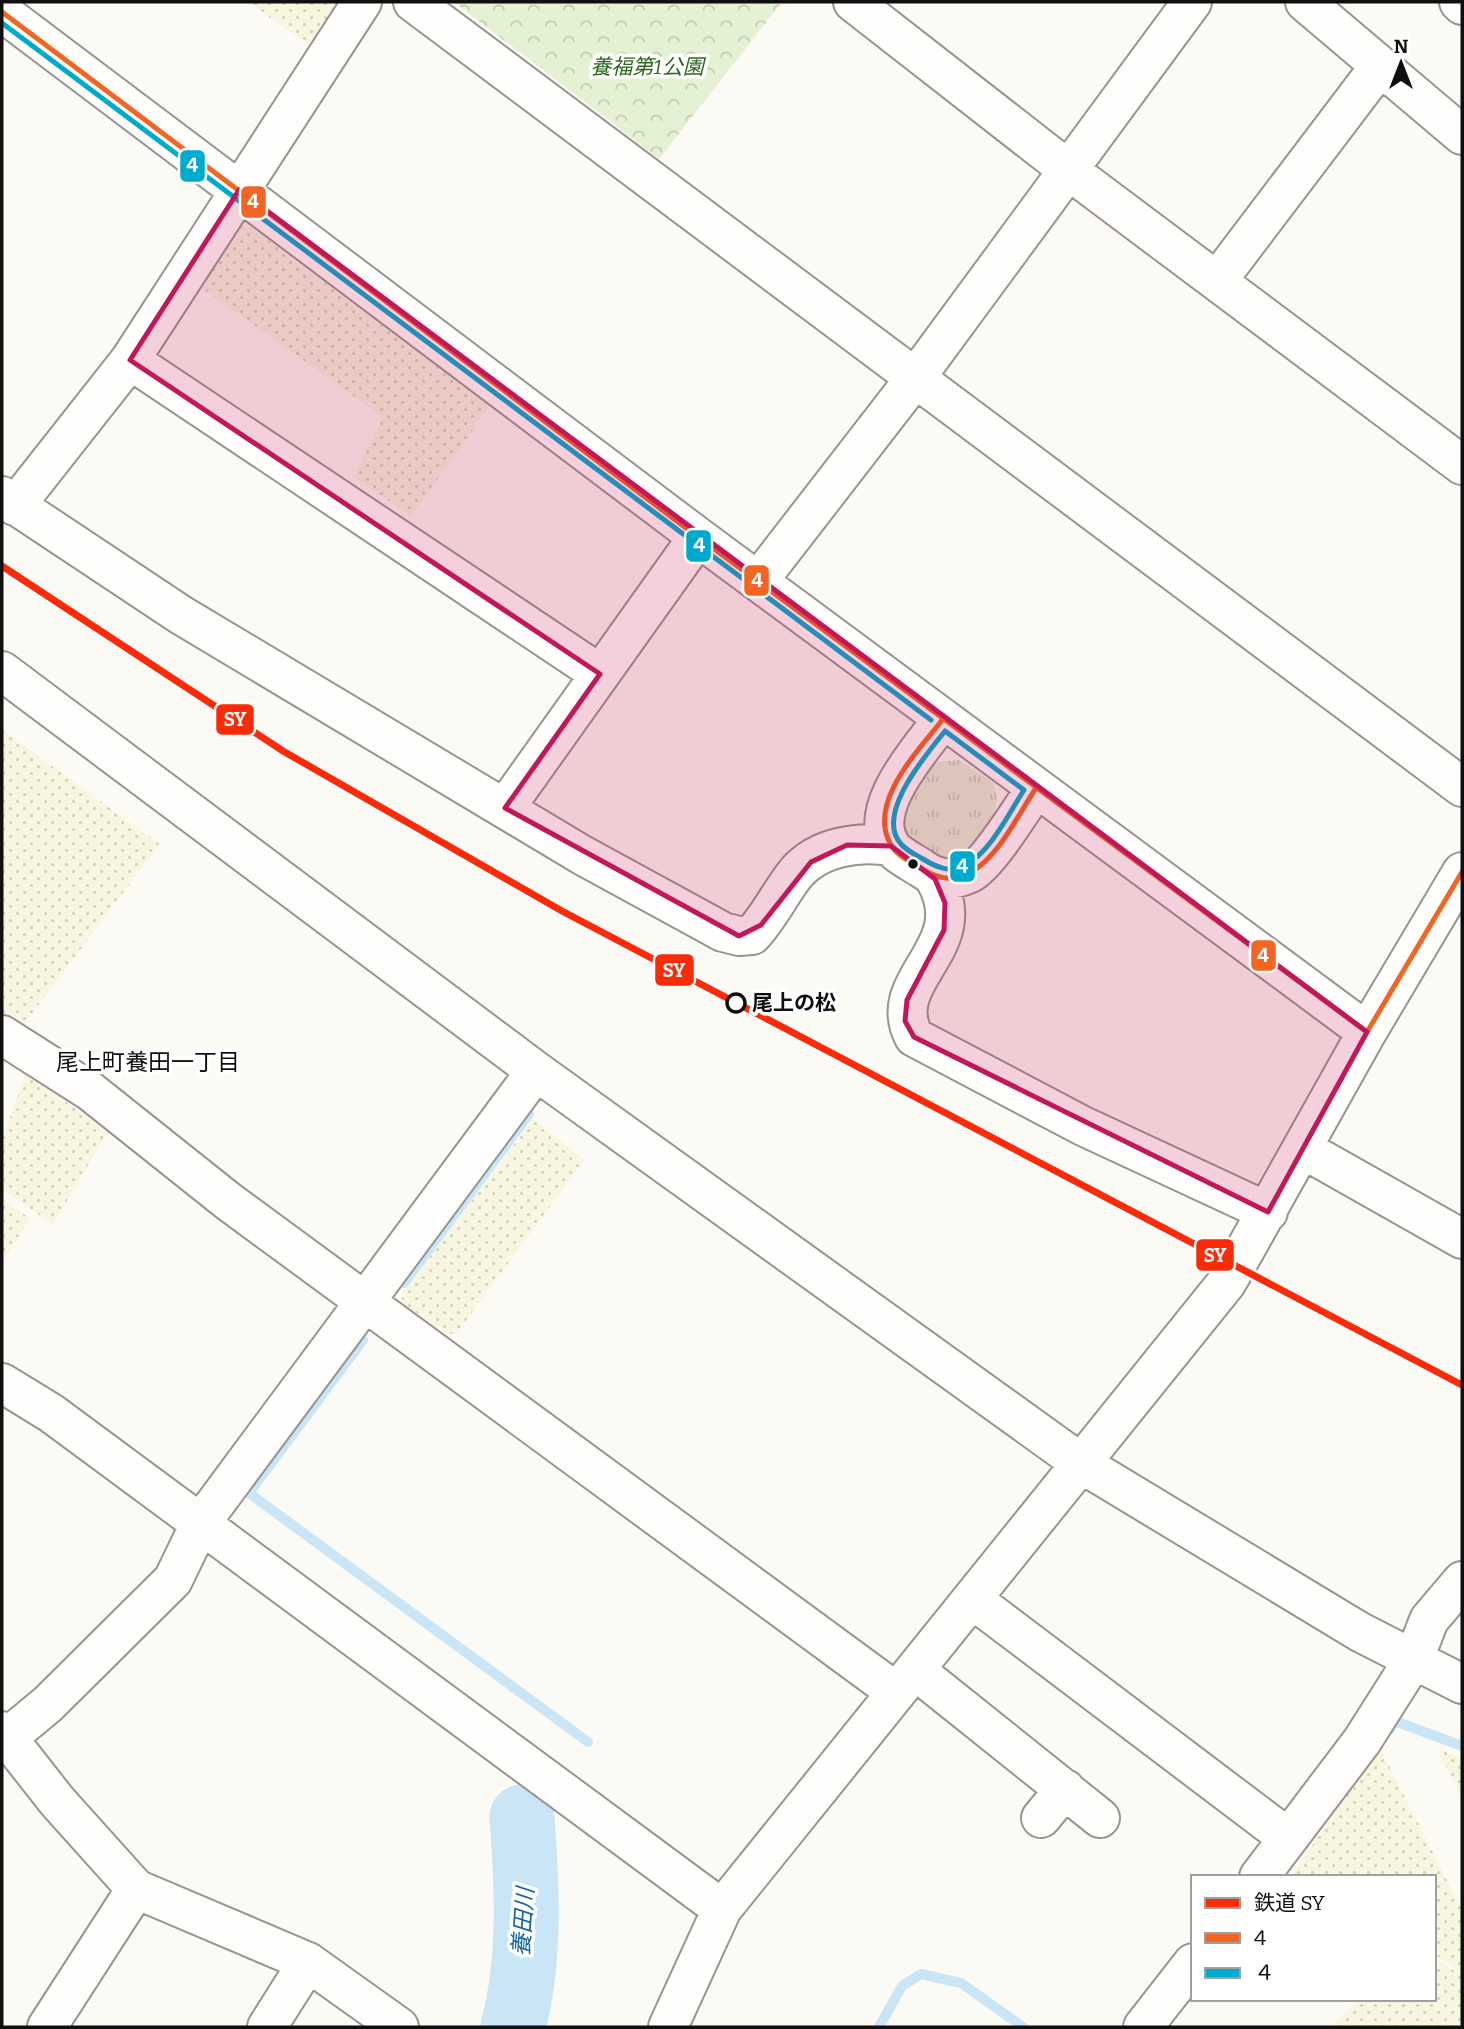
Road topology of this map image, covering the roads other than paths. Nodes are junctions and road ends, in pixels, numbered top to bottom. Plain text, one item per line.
1 (9, 2) edge
2 (362, 2) edge
3 (413, 2) edge
4 (853, 2) edge
5 (1192, 2) edge
6 (1306, 2) edge
7 (2, 12) edge
8 (1380, 66) junction
9 (1462, 135) edge
10 (1067, 169) junction
11 (239, 190) junction
12 (1217, 281) junction
13 (130, 360) junction
14 (916, 377) junction
15 (1462, 465) edge
16 (9, 501) edge
17 (698, 537) junction
18 (759, 580) junction
19 (2, 671) edge
20 (600, 674) junction
21 (943, 719) junction
22 (1462, 787) edge
23 (1036, 788) junction
24 (505, 808) junction
25 (891, 846) junction
26 (1462, 872) edge
27 (935, 878) junction
28 (1367, 1032) junction
29 (2, 1035) edge
30 (536, 1071) junction
31 (1303, 1149) junction
32 (1268, 1212) junction
33 (1462, 1239) edge
34 (365, 1303) junction
35 (2, 1383) edge
36 (1082, 1464) junction
37 (200, 1524) junction
38 (1462, 1581) edge
39 (972, 1599) junction
40 (1414, 1659) junction
41 (905, 1681) junction
42 (1462, 1684) edge
43 (4, 1734) edge
44 (1065, 1789) junction
45 (1041, 1818) dead end
46 (1100, 1818) dead end
47 (1288, 1838) junction
48 (1260, 1875) edge
49 (136, 1889) junction
50 (722, 1909) junction
51 (308, 1962) junction
52 (1191, 1966) edge
53 (47, 2027) edge
54 (267, 2027) edge
55 (399, 2027) edge
56 (668, 2027) edge
57 (1143, 2027) edge

1 - 7 street
2 - 11 street
3 - 14 street
4 - 10 street
5 - 10 street
6 - 8 street
7 - 11 street
8 - 9 street
8 - 12 street
10 - 12 street
10 - 14 street
11 - 13 street
11 - 17 street
12 - 15 street
13 - 16 street
13 - 20 street
14 - 18 street
14 - 22 street
16 - 24 street
17 - 18 street
17 - 20 street
18 - 21 street
19 - 30 street
20 - 24 street
21 - 23 street
21 - 25 street
23 - 27 street
23 - 28 street
24 - 25 street
25 - 27 street
26 - 28 street
27 - 32 street
28 - 31 street
29 - 34 street
30 - 34 street
30 - 36 street
31 - 32 street
31 - 33 street
32 - 36 street
34 - 37 street
34 - 41 street
35 - 37 street
36 - 39 street
36 - 40 street
37 - 43 street
37 - 50 street
38 - 40 street
39 - 41 street
39 - 47 street
40 - 42 street
40 - 47 street
41 - 44 street
41 - 50 street
43 - 49 street
44 - 45 street
44 - 46 street
47 - 48 street
49 - 51 street
49 - 53 street
50 - 56 street
51 - 54 street
51 - 55 street
52 - 57 street

